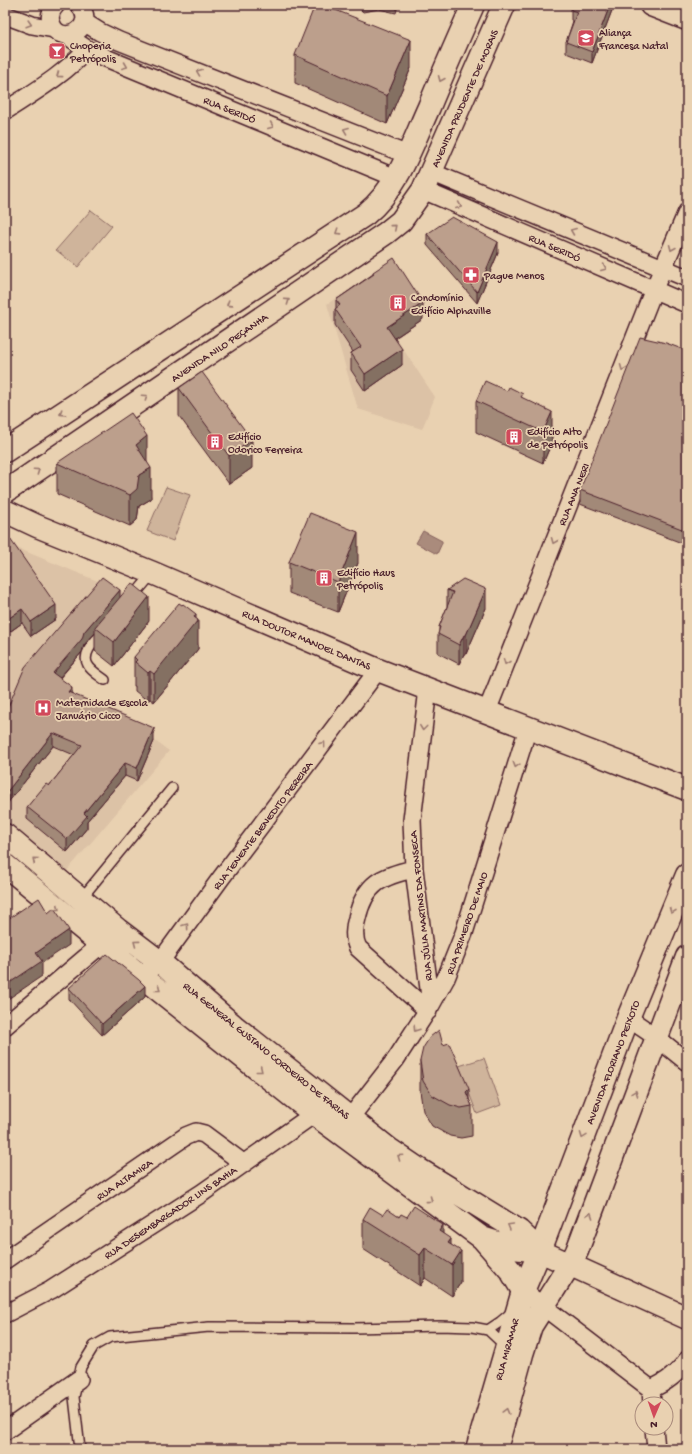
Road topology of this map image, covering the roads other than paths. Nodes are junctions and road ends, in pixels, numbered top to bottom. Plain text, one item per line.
1 (473, 5) edge
2 (504, 5) edge
3 (651, 5) edge
4 (52, 6) edge
5 (82, 10) edge
6 (5, 15) edge
7 (687, 19) edge
8 (60, 32) junction
9 (87, 49) junction
10 (449, 59) junction
11 (475, 71) junction
12 (220, 80) junction
13 (212, 102) junction
14 (5, 111) edge
15 (316, 118) junction
16 (375, 141) junction
17 (308, 142) junction
18 (408, 155) junction
19 (366, 166) junction
20 (396, 178) junction
21 (427, 181) junction
22 (687, 212) edge
23 (553, 222) junction
24 (545, 243) junction
25 (664, 268) junction
26 (687, 278) edge
27 (654, 290) junction
28 (687, 304) edge
29 (142, 361) junction
30 (103, 426) junction
31 (5, 451) edge
32 (5, 492) edge
33 (5, 511) edge
34 (153, 573) junction
35 (128, 602) edge
36 (109, 625) edge
37 (378, 670) junction
38 (105, 680) dead end
39 (428, 689) junction
40 (487, 711) junction
41 (528, 728) junction
42 (613, 760) junction
43 (172, 788) dead end
44 (687, 789) edge
45 (687, 803) edge
46 (5, 835) edge
47 (5, 865) edge
48 (414, 869) junction
49 (687, 875) edge
50 (81, 899) junction
51 (118, 930) junction
52 (101, 944) junction
53 (687, 957) edge
54 (160, 962) junction
55 (142, 975) junction
56 (430, 1008) junction
57 (628, 1018) junction
58 (5, 1026) edge
59 (656, 1037) junction
60 (687, 1062) edge
61 (321, 1107) junction
62 (350, 1118) junction
63 (243, 1163) junction
64 (482, 1238) junction
65 (540, 1251) junction
66 (5, 1260) edge
67 (570, 1265) junction
68 (520, 1299) junction
69 (543, 1306) junction
70 (5, 1314) edge
71 (687, 1318) edge
72 (488, 1330) junction
73 (506, 1347) junction
74 (687, 1360) edge
75 (79, 1379) junction
76 (651, 1396) edge
77 (653, 1396) edge
78 (5, 1431) edge
79 (655, 1436) edge
80 (80, 1449) edge
81 (477, 1449) edge
82 (496, 1449) edge
83 (656, 1449) edge

1 - 10 main road
2 - 11 main road, AVENIDA PRUDENTE DE MORAIS
3 - 7 main road
4 - 8 street
5 - 8 street
12 -> 5 street, RUA SERIDÓ
6 -> 8 street, RUA SERIDÓ
8 - 9 street, RUA SERIDÓ
9 -> 13 street, RUA SERIDÓ
9 -> 14 street
10 - 11 main road
10 -> 18 main road
11 - 21 main road, AVENIDA PRUDENTE DE MORAIS
12 - 13 street
12 - 15 street, RUA SERIDÓ
13 -> 17 street, RUA SERIDÓ
16 -> 15 street, RUA SERIDÓ
15 - 17 street
16 - 18 street, RUA SERIDÓ
16 - 19 street
17 - 19 street, RUA SERIDÓ
18 - 20 main road
19 - 20 street, RUA SERIDÓ
20 -> 29 main road
21 - 23 street, RUA SERIDÓ
21 -> 24 street, RUA SERIDÓ
30 -> 21 main road, AVENIDA NILO PEÇANHA
22 -> 25 street, RUA ANA NERI
23 - 24 street
25 -> 23 street, RUA SERIDÓ
24 -> 27 street, RUA SERIDÓ
25 - 26 street, RUA SERIDÓ
25 - 27 street, RUA ANA NERI
27 - 28 street, RUA SERIDÓ
27 -> 40 street, RUA ANA NERI
29 - 30 main road
29 -> 31 main road
32 -> 30 main road, AVENIDA NILO PEÇANHA
33 - 34 main road, RUA DOUTOR MANOEL DANTAS
34 - 35 lane
34 - 37 main road, RUA DOUTOR MANOEL DANTAS
36 - 38 lane
37 - 39 main road, RUA DOUTOR MANOEL DANTAS
54 -> 37 street, RUA TENENTE BENEDITO PEREIRA
39 - 40 main road, RUA DOUTOR MANOEL DANTAS
39 -> 48 street, RUA JÚLIA MARTINS DA FONSECA
40 - 41 main road, RUA DOUTOR MANOEL DANTAS
41 - 42 main road, RUA DOUTOR MANOEL DANTAS
41 -> 56 street, RUA PRIMEIRO DE MAIO
42 - 44 main road, RUA DOUTOR MANOEL DANTAS
42 - 45 main road, RUA DOUTOR MANOEL DANTAS
43 - 50 lane
50 -> 46 main road, RUA GENERAL GUSTAVO CORDEIRO DE FARIAS
47 -> 52 main road, RUA GENERAL GUSTAVO CORDEIRO DE FARIAS
48 - 56 street, RUA JÚLIA MARTINS DA FONSECA
48 - 56 street
49 -> 57 main road, AVENIDA FLORIANO PEIXOTO
50 - 51 main road, RUA GENERAL GUSTAVO CORDEIRO DE FARIAS
51 - 52 street
54 -> 51 main road, RUA GENERAL GUSTAVO CORDEIRO DE FARIAS
52 - 55 main road, RUA GENERAL GUSTAVO CORDEIRO DE FARIAS
52 - 58 street
53 - 59 main road
54 - 55 street, RUA TENENTE BENEDITO PEREIRA
54 - 61 main road, RUA GENERAL GUSTAVO CORDEIRO DE FARIAS
55 -> 61 main road, RUA GENERAL GUSTAVO CORDEIRO DE FARIAS
56 -> 62 street, RUA PRIMEIRO DE MAIO
57 - 59 street
57 -> 65 main road, AVENIDA FLORIANO PEIXOTO
59 - 60 street
67 -> 59 main road
61 - 62 main road, RUA GENERAL GUSTAVO CORDEIRO DE FARIAS
61 - 63 street, RUA DESEMBARGADOR LINS BAHIA
61 -> 64 main road, RUA GENERAL GUSTAVO CORDEIRO DE FARIAS
65 -> 62 main road, RUA GENERAL GUSTAVO CORDEIRO DE FARIAS
63 - 66 street, RUA ALTAMIRA
63 - 70 street, RUA DESEMBARGADOR LINS BAHIA
64 - 65 main road, RUA GENERAL GUSTAVO CORDEIRO DE FARIAS
64 - 68 main road
65 - 67 main road, RUA GENERAL GUSTAVO CORDEIRO DE FARIAS
65 - 68 main road, RUA MIRAMAR
67 - 69 main road, RUA MIRAMAR
67 - 71 main road, RUA GENERAL GUSTAVO CORDEIRO DE FARIAS
68 - 69 street
68 - 72 lane
68 - 73 main road, RUA MIRAMAR
69 - 76 street
82 -> 69 main road, RUA MIRAMAR
72 - 73 lane
72 - 75 lane
73 - 81 main road, RUA MIRAMAR
74 - 77 street
75 - 78 street
75 - 80 lane
79 - 83 street

